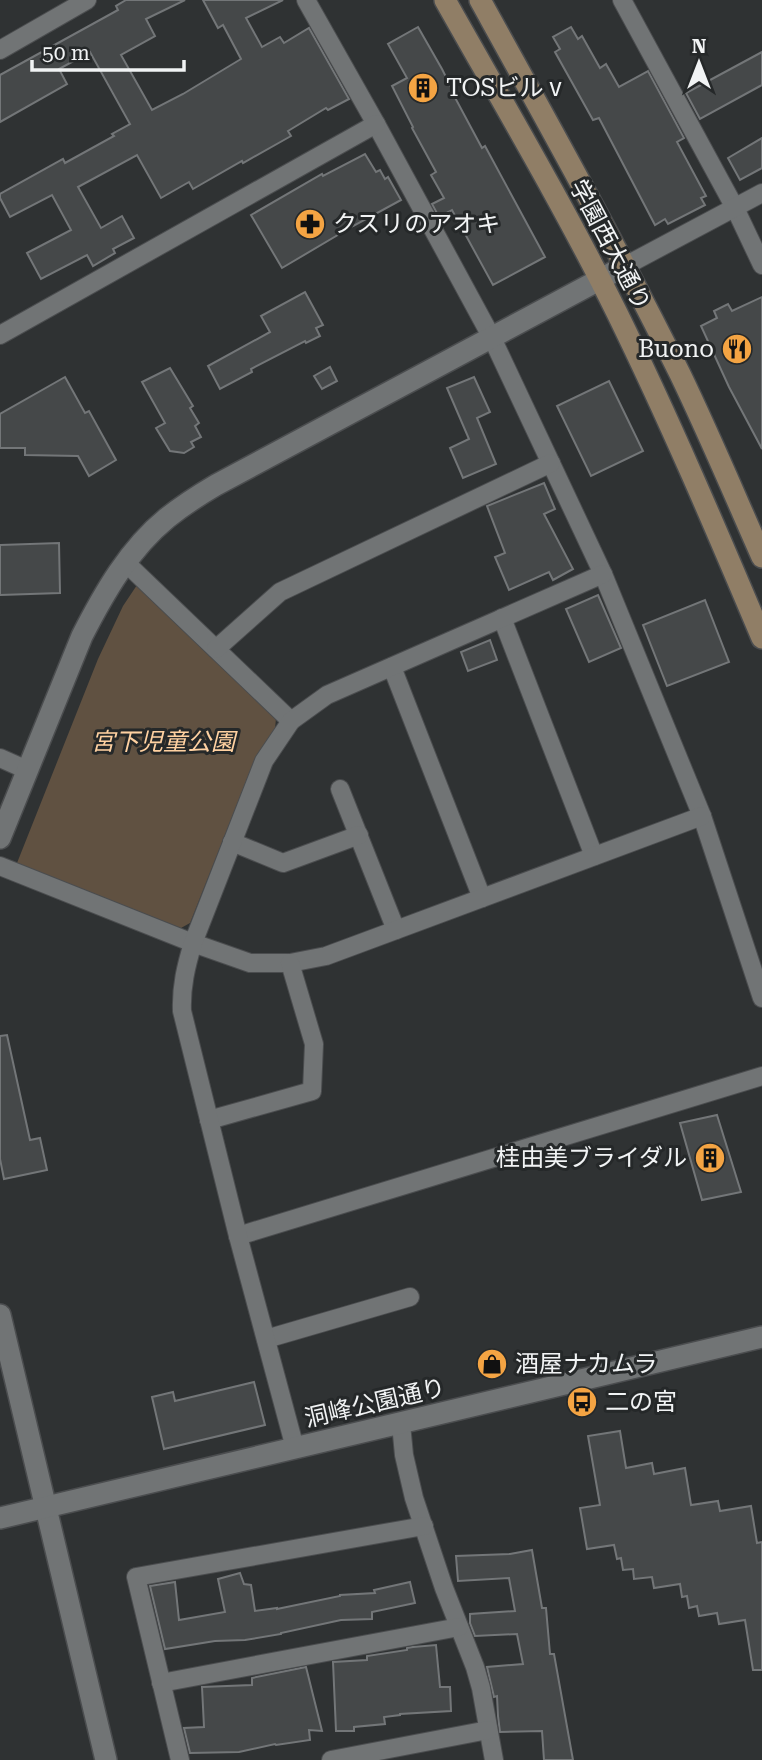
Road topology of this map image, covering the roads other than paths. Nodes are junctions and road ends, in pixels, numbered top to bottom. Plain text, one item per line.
1 (87, 0) edge
2 (306, 0) edge
3 (445, 0) edge
4 (480, 0) edge
5 (622, 0) edge
6 (0, 50) edge
7 (376, 124) junction
8 (762, 193) edge
9 (735, 208) junction
10 (762, 265) edge
11 (625, 266) junction
12 (600, 280) junction
13 (0, 335) edge
14 (492, 338) junction
15 (551, 463) junction
16 (762, 557) edge
17 (125, 562) junction
18 (603, 574) junction
19 (502, 618) junction
20 (762, 638) edge
21 (216, 649) junction
22 (392, 667) junction
23 (290, 721) junction
24 (0, 758) edge
25 (27, 771) junction
26 (340, 789) dead end
27 (702, 816) junction
28 (359, 835) junction
29 (0, 838) edge
30 (232, 842) junction
31 (594, 856) junction
32 (0, 866) edge
33 (482, 898) junction
34 (397, 930) junction
35 (193, 943) junction
36 (290, 963) junction
37 (762, 998) edge
38 (762, 1076) edge
39 (209, 1120) junction
40 (238, 1236) junction
41 (410, 1297) dead end
42 (0, 1315) edge
43 (762, 1338) edge
44 (266, 1339) junction
45 (7, 1371) edge
46 (401, 1424) junction
47 (295, 1448) junction
48 (45, 1507) junction
49 (0, 1518) edge
50 (424, 1526) junction
51 (459, 1627) junction
52 (162, 1683) junction
53 (488, 1730) junction
54 (106, 1760) edge
55 (180, 1760) edge
56 (331, 1760) edge
57 (494, 1760) edge

1 - 6 street
2 - 7 street
3 - 12 main road, 学園西大通り
4 - 11 main road, 学園西大通り
5 - 9 street
7 - 13 street
7 - 14 street
8 - 9 street
9 - 10 street
9 - 11 street
11 - 12 street
11 - 16 main road, 学園西大通り
12 - 14 street
12 - 20 main road, 学園西大通り
14 - 15 street
14 - 17 street
15 - 18 street
15 - 21 street
17 - 21 street
17 - 25 street
18 - 19 street
18 - 27 street
19 - 22 street
19 - 31 street
21 - 23 street
22 - 23 street
22 - 33 street
23 - 30 street
24 - 25 street
25 - 29 street
26 - 28 street
27 - 31 street
27 - 37 street
28 - 30 street
28 - 34 street
30 - 35 street
31 - 33 street
32 - 35 street
33 - 34 street
34 - 36 street
35 - 36 street
35 - 39 street
36 - 39 street
38 - 40 street
39 - 40 street
40 - 44 street
41 - 44 street
42 - 45 street
43 - 46 street, 洞峰公園通り
44 - 47 street
45 - 48 street
46 - 47 street, 洞峰公園通り
46 - 50 street
47 - 48 street, 洞峰公園通り
48 - 49 street, 洞峰公園通り
48 - 54 street
50 - 51 street
50 - 52 street
51 - 52 street
51 - 53 street
52 - 55 street
53 - 56 street
53 - 57 street

